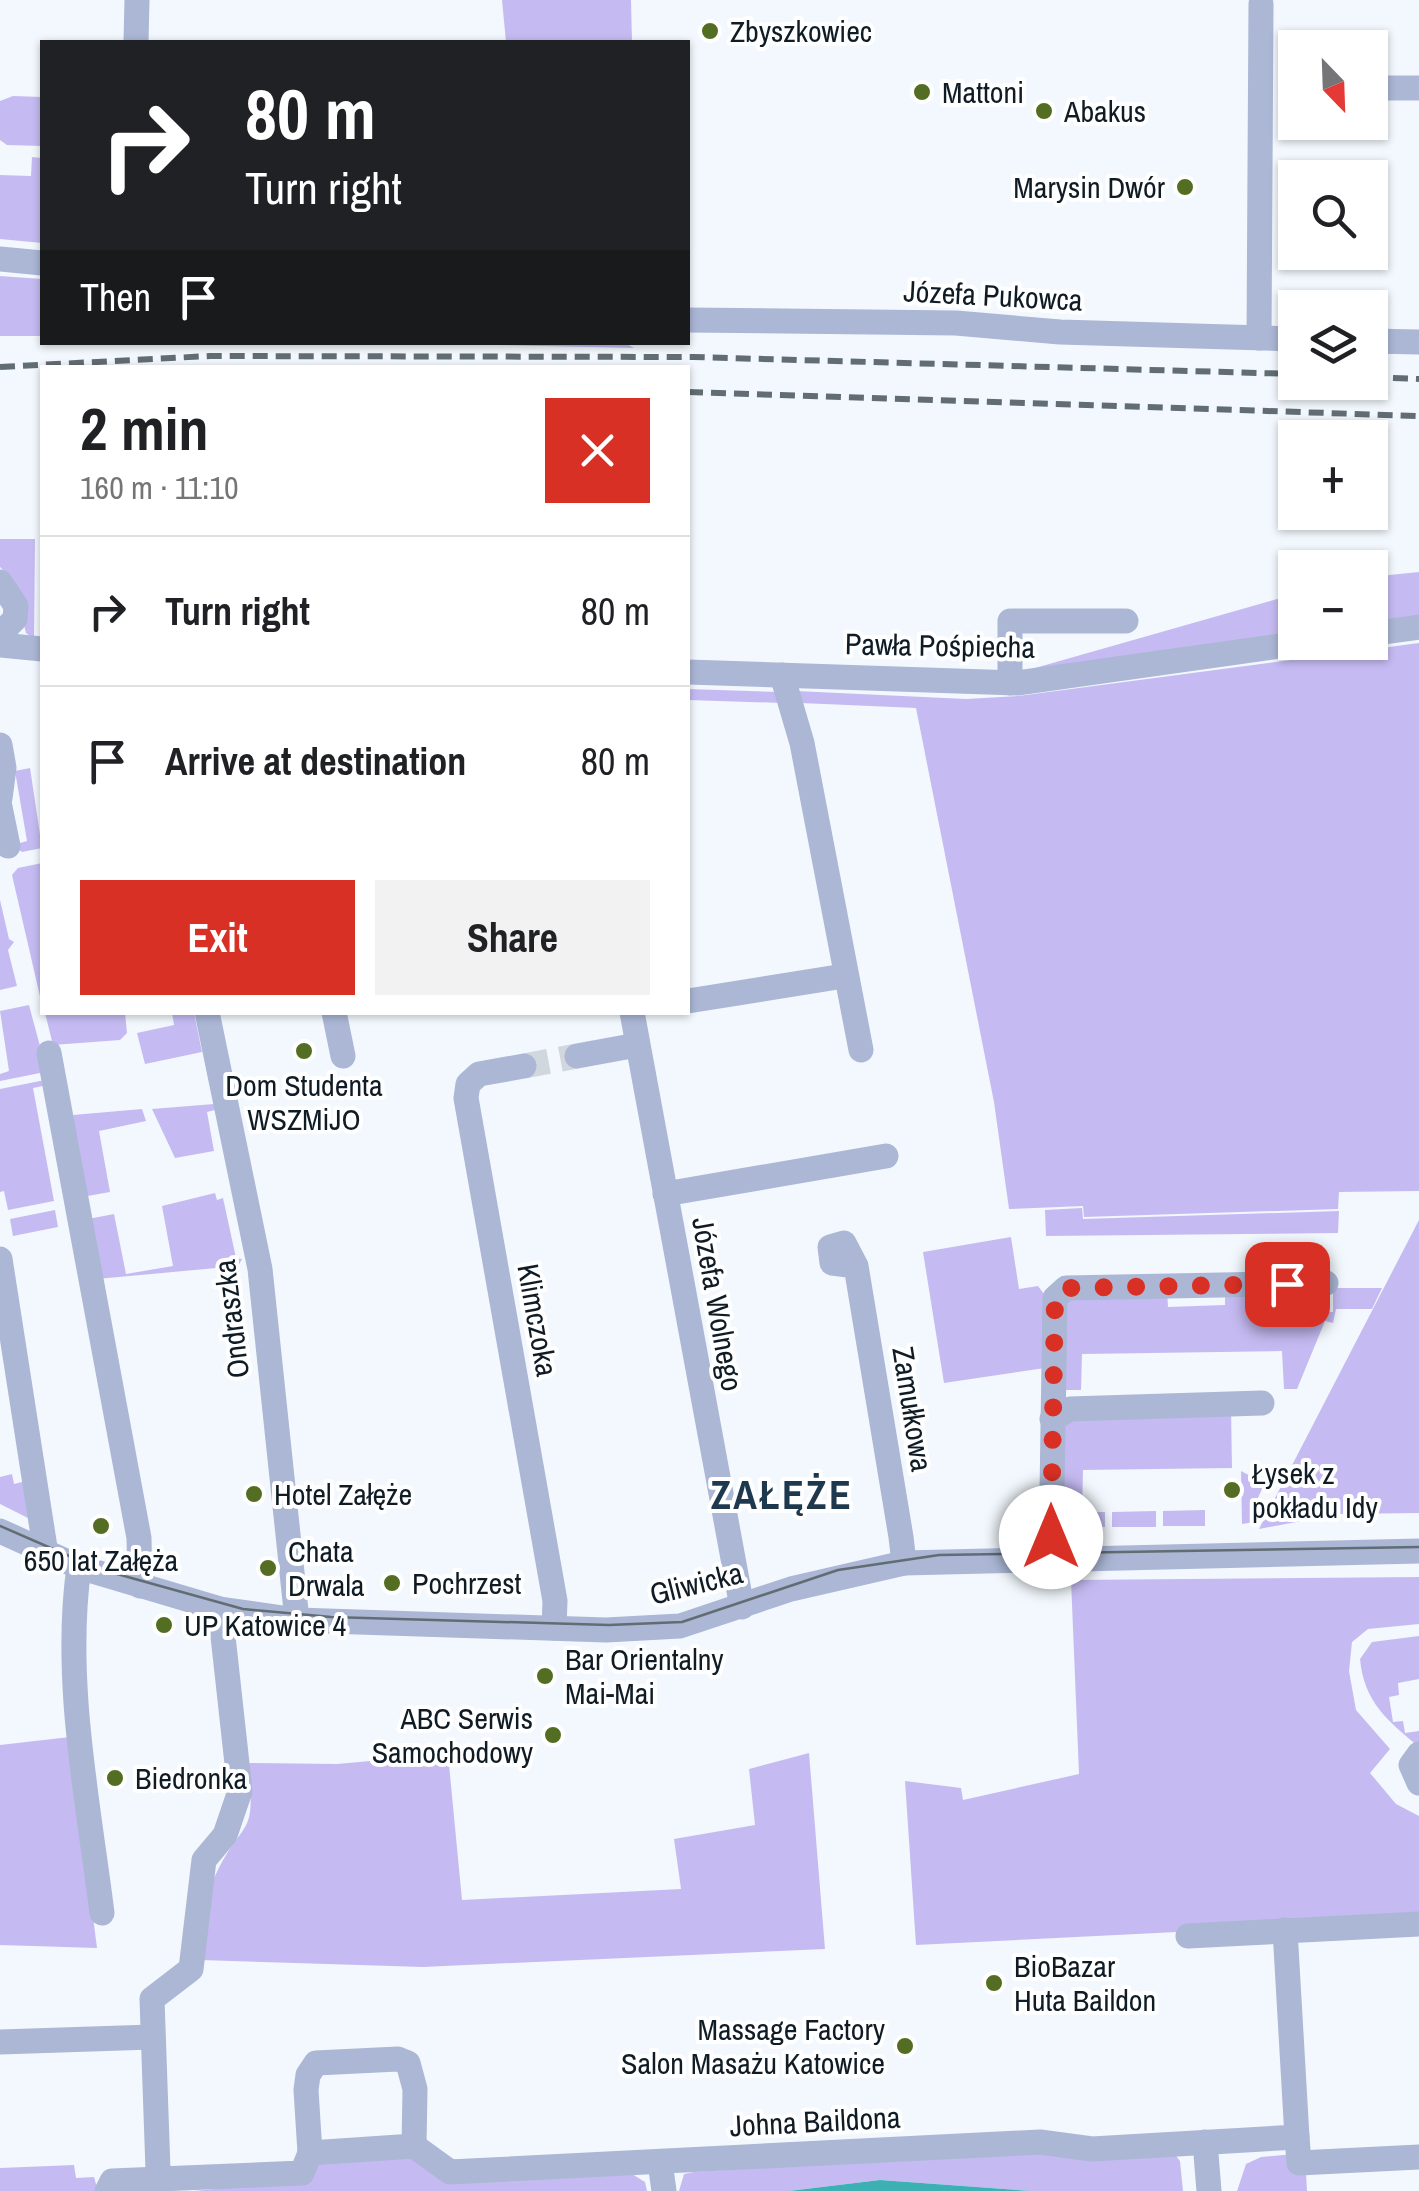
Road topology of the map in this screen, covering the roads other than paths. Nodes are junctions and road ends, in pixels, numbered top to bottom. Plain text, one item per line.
1 (137, 0) edge
2 (1261, 4) dead end
3 (136, 40) edge
4 (1388, 88) edge
5 (1419, 88) edge
6 (0, 259) edge
7 (40, 264) edge
8 (690, 320) edge
9 (1259, 338) junction
10 (1278, 339) edge
11 (1388, 341) edge
12 (1419, 342) edge
13 (0, 582) edge
14 (1126, 622) dead end
15 (8, 626) edge
16 (1419, 627) edge
17 (1388, 631) edge
18 (0, 645) edge
19 (1278, 646) edge
20 (34, 648) edge
21 (690, 672) edge
22 (782, 675) junction
23 (1010, 683) junction
24 (0, 745) edge
25 (0, 798) edge
26 (0, 807) edge
27 (8, 846) dead end
28 (844, 976) junction
29 (690, 1001) edge
30 (208, 1015) edge
31 (335, 1015) edge
32 (632, 1015) edge
33 (637, 1045) junction
34 (861, 1050) dead end
35 (49, 1053) dead end
36 (343, 1056) dead end
37 (577, 1056) tunnel mouth
38 (524, 1066) tunnel mouth
39 (886, 1156) dead end
40 (665, 1194) junction
41 (0, 1259) edge
42 (856, 1266) dead end
43 (1326, 1283) dead end
44 (9, 1371) edge
45 (1262, 1403) dead end
46 (1052, 1419) junction
47 (0, 1531) edge
48 (1419, 1551) edge
49 (46, 1554) junction
50 (1051, 1558) junction
51 (904, 1563) junction
52 (79, 1566) junction
53 (140, 1586) junction
54 (742, 1607) junction
55 (220, 1608) junction
56 (297, 1620) junction
57 (554, 1628) junction
58 (1419, 1754) edge
59 (1419, 1782) edge
60 (102, 1914) dead end
61 (1419, 1924) edge
62 (1284, 1930) junction
63 (1188, 1936) dead end
64 (152, 2037) junction
65 (0, 2042) edge
66 (1296, 2136) junction
67 (1205, 2142) junction
68 (414, 2146) junction
69 (310, 2153) junction
70 (1419, 2158) edge
71 (660, 2162) junction
72 (154, 2180) edge
73 (1209, 2190) edge
74 (106, 2191) edge
75 (664, 2191) edge

1 - 3 street
2 - 9 street
4 - 5 street
6 - 7 street
8 - 9 street, Józefa Pukowca
9 - 10 street, Józefa Pukowca
11 - 12 street
13 - 15 street
14 - 23 street
15 - 20 street
16 - 17 street
18 - 20 street
19 - 23 street, Pawła Pośpiecha
21 - 22 street, Pawła Pośpiecha
22 - 23 street, Pawła Pośpiecha
22 - 28 street
24 - 25 street
26 - 27 street
28 - 29 street
28 - 34 street
30 - 56 street, Ondraszka
31 - 36 street
32 - 33 street, Józefa Wolnego
33 - 37 street
33 - 40 street, Józefa Wolnego
35 - 53 street
38 - 57 street, Klimczoka
39 - 40 street
40 - 54 street, Józefa Wolnego
41 - 44 street
42 - 51 street, Zamułkowa
43 - 46 street
44 - 49 street
45 - 46 street
46 - 50 street
47 - 49 street, Gliwicka
48 - 50 street, Gliwicka
49 - 52 street, Gliwicka
50 - 51 street, Gliwicka
51 - 54 street, Gliwicka
52 - 53 street, Gliwicka
52 - 60 street
53 - 55 street, Gliwicka
54 - 57 street, Gliwicka
55 - 56 street, Gliwicka
55 - 64 street
56 - 57 street, Gliwicka
58 - 59 street
61 - 62 street
62 - 63 street
62 - 66 street
64 - 65 street
64 - 72 street
66 - 67 street, Johna Baildona
66 - 70 street
67 - 71 street, Johna Baildona
67 - 73 street
68 - 69 street
68 - 69 street
68 - 71 street, Johna Baildona
69 - 72 street
71 - 75 street
72 - 74 street

